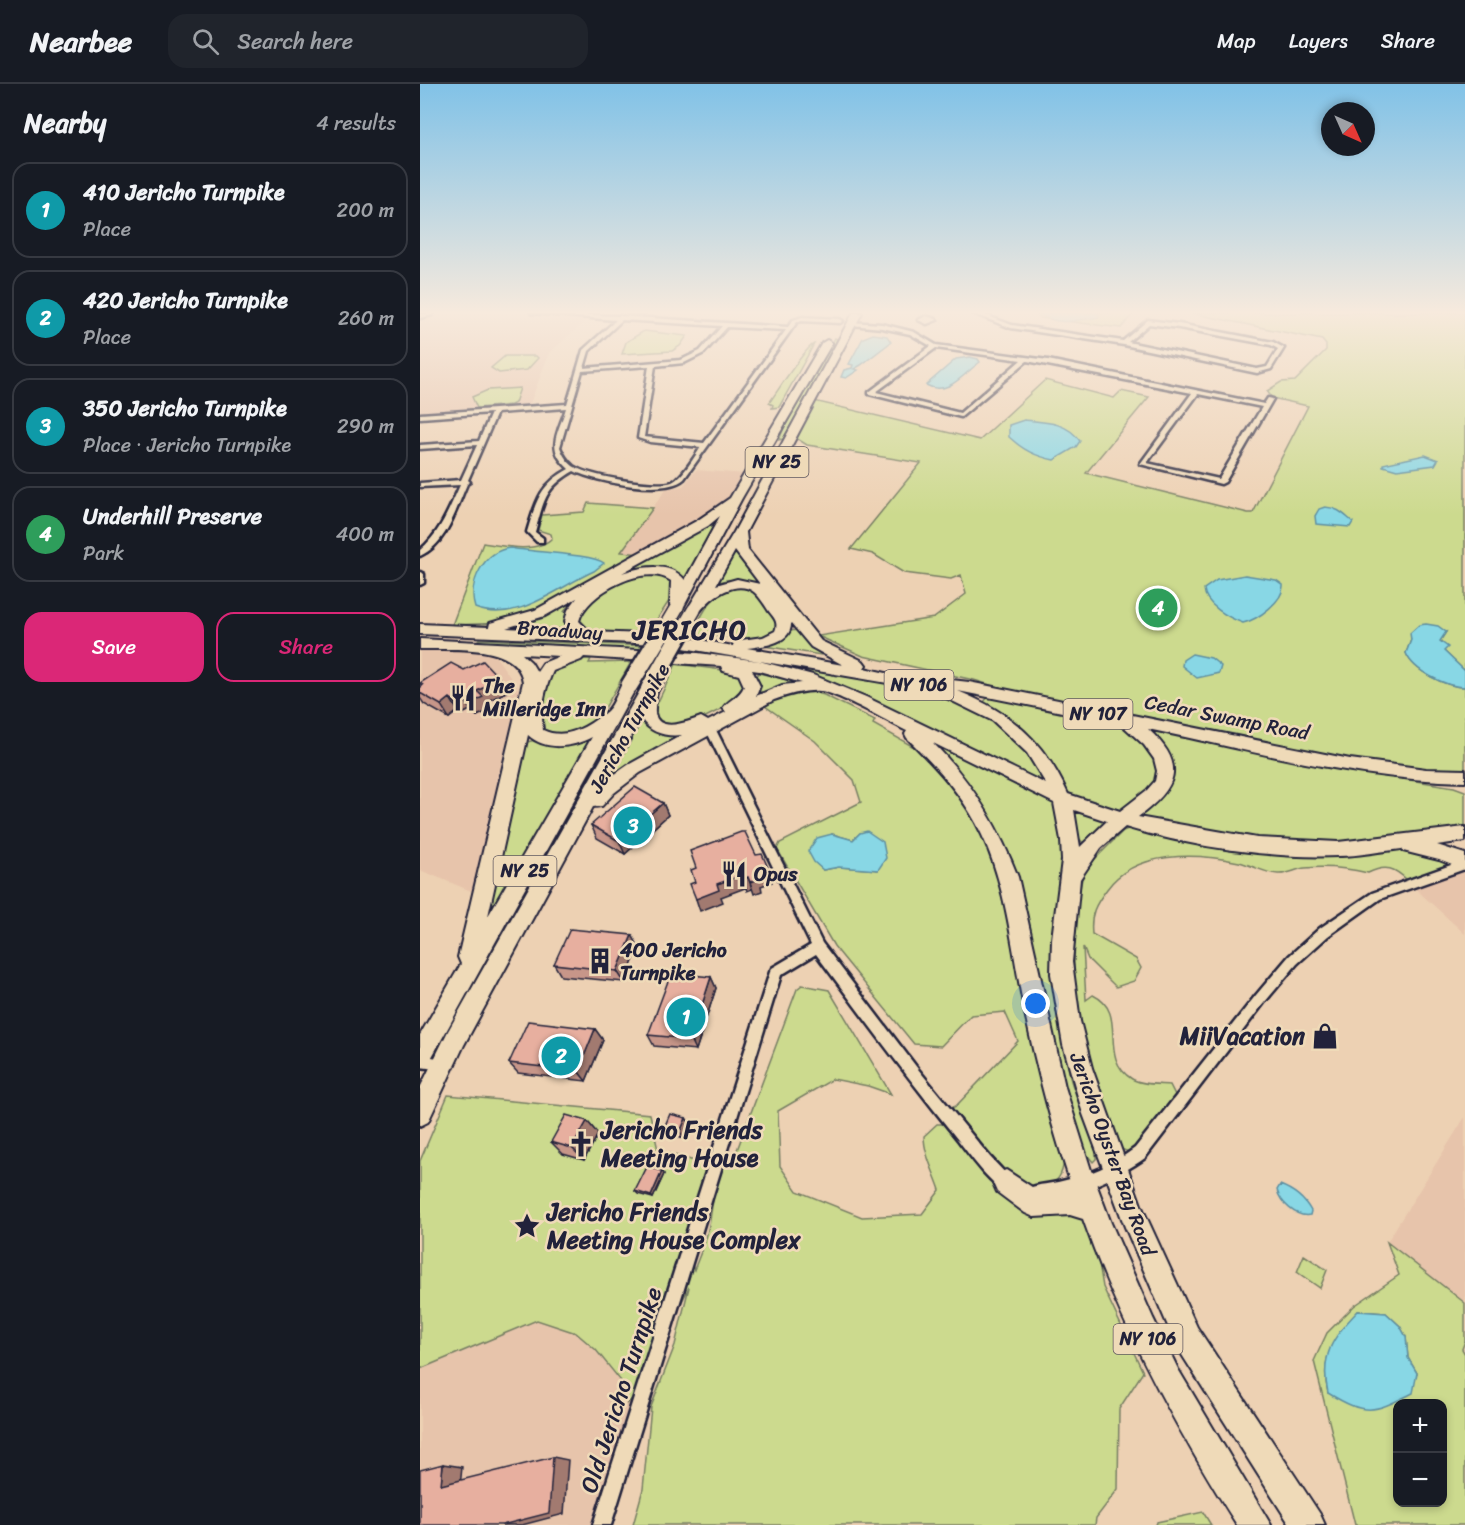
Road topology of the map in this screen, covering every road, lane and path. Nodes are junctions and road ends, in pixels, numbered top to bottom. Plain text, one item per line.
1 (576, 380) edge
2 (650, 380) edge
3 (752, 380) edge
4 (810, 380) edge
5 (818, 380) edge
6 (888, 380) edge
7 (1001, 380) edge
8 (1135, 380) edge
9 (1196, 392) junction
10 (1270, 399) dead end
11 (568, 406) junction
12 (1265, 406) junction
13 (495, 411) junction
14 (420, 416) edge
15 (481, 443) junction
16 (706, 445) junction
17 (420, 447) edge
18 (756, 465) junction
19 (774, 467) junction
20 (573, 469) junction
21 (466, 482) junction
22 (420, 485) edge
23 (736, 498) junction
24 (740, 532) junction
25 (540, 540) dead end
26 (420, 554) edge
27 (420, 574) edge
28 (420, 583) edge
29 (677, 607) junction
30 (694, 610) junction
31 (420, 629) edge
32 (450, 631) junction
33 (588, 637) junction
34 (662, 640) junction
35 (420, 644) edge
36 (732, 645) junction
37 (498, 647) junction
38 (593, 654) junction
39 (698, 658) junction
40 (868, 669) junction
41 (823, 686) junction
42 (649, 689) junction
43 (615, 710) junction
44 (1127, 720) junction
45 (901, 722) junction
46 (710, 728) junction
47 (1426, 775) junction
48 (1465, 776) edge
49 (1465, 786) edge
50 (1062, 799) junction
51 (1124, 819) junction
52 (575, 825) junction
53 (1465, 834) edge
54 (1390, 844) junction
55 (1465, 863) edge
56 (1071, 877) junction
57 (818, 946) junction
58 (464, 976) junction
59 (420, 1056) edge
60 (420, 1061) edge
61 (444, 1064) junction
62 (420, 1113) edge
63 (1115, 1170) junction
64 (1083, 1182) junction
65 (1006, 1183) junction
66 (1092, 1209) junction
67 (602, 1525) edge
68 (1255, 1525) edge
69 (1309, 1525) edge

1 - 11 street
2 - 16 street
3 - 16 street
4 - 18 main road, Jericho Turnpike / NY 25
5 - 19 main road, Jericho Turnpike / NY 25
6 - 7 street
8 - 9 street
9 - 12 street
9 - 12 street
10 - 12 street
11 - 13 street
11 - 20 street
13 - 14 street
13 - 15 street
15 - 17 street
15 - 21 street
16 - 20 street
18 - 19 main road
18 - 23 main road, Jericho Turnpike / NY 25
19 - 24 main road, Jericho Turnpike / NY 25
20 - 25 street
21 - 22 street
21 - 26 street
23 - 29 main road, Jericho Turnpike / NY 25
23 - 32 main road
24 - 30 main road, Jericho Turnpike / NY 25
24 - 40 main road
27 - 28 street
29 - 33 main road
29 - 43 main road, Jericho Turnpike / NY 25, bridge
30 - 36 main road
30 - 42 main road, Jericho Turnpike / NY 25, bridge
31 - 32 main road, NY 106
32 - 33 main road, NY 106
33 - 34 main road, NY 106
34 - 36 main road, Cedar Swamp Road / NY 107
34 - 50 main road, Jericho Oyster Bay Road / NY 106
35 - 37 main road, Broadway / NY 106
36 - 40 main road, Cedar Swamp Road / NY 107
37 - 38 main road, Broadway / NY 106
37 - 58 main road
38 - 39 main road, Broadway / NY 106
38 - 43 main road
39 - 41 main road, NY 106
39 - 42 main road
40 - 44 main road, Cedar Swamp Road / NY 107
41 - 45 main road, NY 106
41 - 46 main road
42 - 52 main road, Jericho Turnpike / NY 25
43 - 58 main road, Jericho Turnpike / NY 25
44 - 47 main road, Cedar Swamp Road / NY 107
44 - 51 main road
45 - 50 main road
45 - 64 main road, Jericho Oyster Bay Road / NY 106
46 - 52 main road
46 - 57 street, Jericho Oyster Bay Road
47 - 48 main road, Cedar Swamp Road / NY 107
47 - 49 main road
50 - 51 main road
50 - 56 main road, Jericho Oyster Bay Road / NY 106
51 - 54 main road
51 - 56 main road
52 - 61 main road, Jericho Turnpike / NY 25
53 - 54 main road
54 - 55 main road
55 - 63 street
56 - 63 main road, Jericho Oyster Bay Road / NY 106
57 - 65 street, Jericho Oyster Bay Road
57 - 67 street, Old Jericho Turnpike
58 - 59 main road, Jericho Turnpike / NY 25
60 - 61 street
61 - 62 main road, Jericho Turnpike / NY 25
63 - 64 street
63 - 69 main road, Jericho Oyster Bay Road / NY 106
64 - 65 street, Jericho Oyster Bay Road
64 - 66 main road, Jericho Oyster Bay Road / NY 106
65 - 66 main road
66 - 68 main road, Jericho Oyster Bay Road / NY 106

